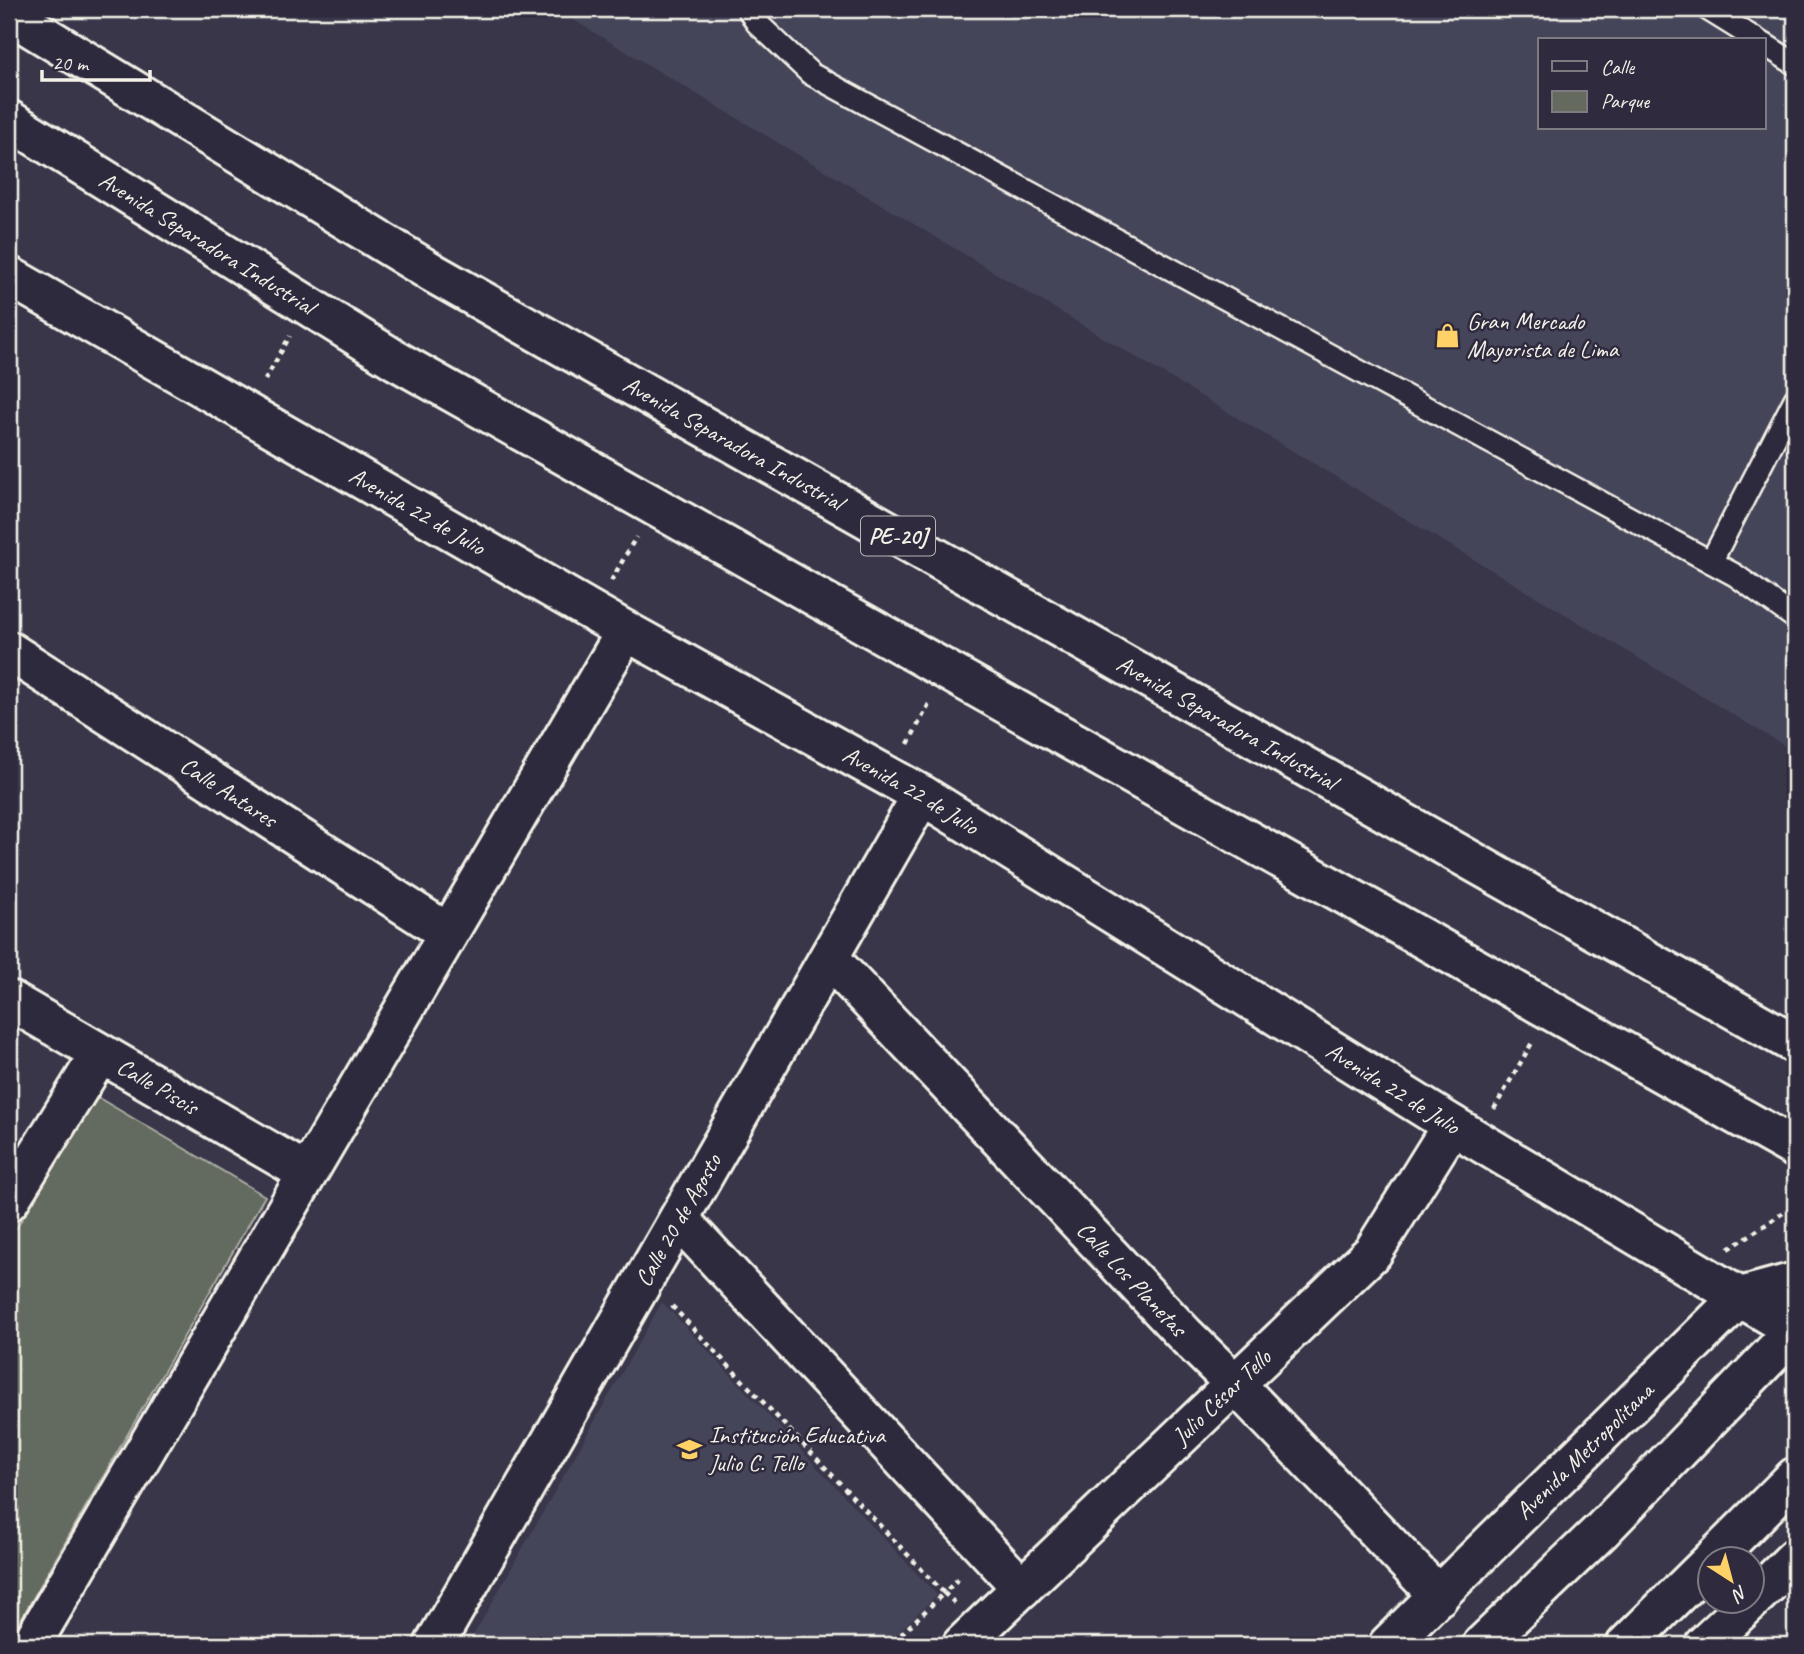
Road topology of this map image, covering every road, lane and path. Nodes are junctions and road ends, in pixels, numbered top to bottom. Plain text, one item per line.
1 (748, 9) edge
2 (1707, 9) edge
3 (9, 14) edge
4 (1754, 38) edge
5 (1766, 45) edge
6 (1795, 64) edge
7 (9, 120) edge
8 (9, 276) edge
9 (308, 306) junction
10 (1795, 399) edge
11 (246, 412) junction
12 (654, 505) junction
13 (1711, 562) junction
14 (594, 612) junction
15 (1795, 618) edge
16 (626, 631) junction
17 (9, 651) edge
18 (947, 670) junction
19 (906, 786) junction
20 (448, 933) junction
21 (829, 958) junction
22 (9, 1000) edge
23 (1551, 1010) junction
24 (1795, 1044) edge
25 (100, 1054) junction
26 (1464, 1133) junction
27 (1795, 1148) edge
28 (307, 1173) junction
29 (9, 1201) edge
30 (1795, 1205) edge
31 (679, 1219) junction
32 (1726, 1251) dead end
33 (1795, 1282) edge
34 (664, 1297) dead end
35 (1740, 1297) junction
36 (1795, 1330) edge
37 (1235, 1384) junction
38 (1795, 1477) edge
39 (1726, 1546) edge
40 (1795, 1558) edge
41 (1696, 1576) edge
42 (1766, 1586) edge
43 (1021, 1588) junction
44 (1439, 1596) junction
45 (1735, 1616) edge
46 (32, 1645) edge
47 (434, 1645) edge
48 (890, 1645) edge
49 (962, 1645) edge
50 (1388, 1645) edge
51 (1482, 1645) edge
52 (1626, 1645) edge
53 (1704, 1645) edge

1 - 13 lane
2 - 4 lane
3 - 24 street, Avenida Separadora Industrial / PE-20J
5 - 6 lane
7 - 9 street, Avenida Separadora Industrial
8 - 11 street, Avenida 22 de Julio
9 - 11 path
9 - 12 street, Avenida Separadora Industrial
10 - 13 lane
11 - 14 street, Avenida 22 de Julio
12 - 14 path
12 - 18 street, Avenida Separadora Industrial
13 - 15 lane
14 - 16 street, Avenida 22 de Julio
16 - 19 street, Avenida 22 de Julio
16 - 20 street
17 - 20 street, Calle Antares
18 - 19 path
18 - 23 street, Avenida Separadora Industrial
19 - 21 street, Calle 20 de Agosto
19 - 26 street, Avenida 22 de Julio
20 - 28 street
21 - 31 street, Calle 20 de Agosto
21 - 37 street, Calle Los Planetas
22 - 25 street, Calle Piscis
23 - 26 path
23 - 27 street, Avenida Separadora Industrial
25 - 28 street, Calle Piscis
25 - 29 street
26 - 35 street, Avenida 22 de Julio
26 - 37 street, Julio César Tello
28 - 46 street
30 - 32 path
31 - 43 street
31 - 47 street, Calle 20 de Agosto
33 - 35 street, Avenida Metropolitana
34 - 48 path
35 - 36 street, Avenida 22 de Julio
35 - 44 street, Avenida Metropolitana
36 - 51 street
37 - 43 street, Julio César Tello
37 - 44 street, Calle Los Planetas
38 - 39 street
40 - 42 street
41 - 52 street
43 - 49 street, Julio César Tello
44 - 50 street, Avenida Metropolitana
45 - 53 street

